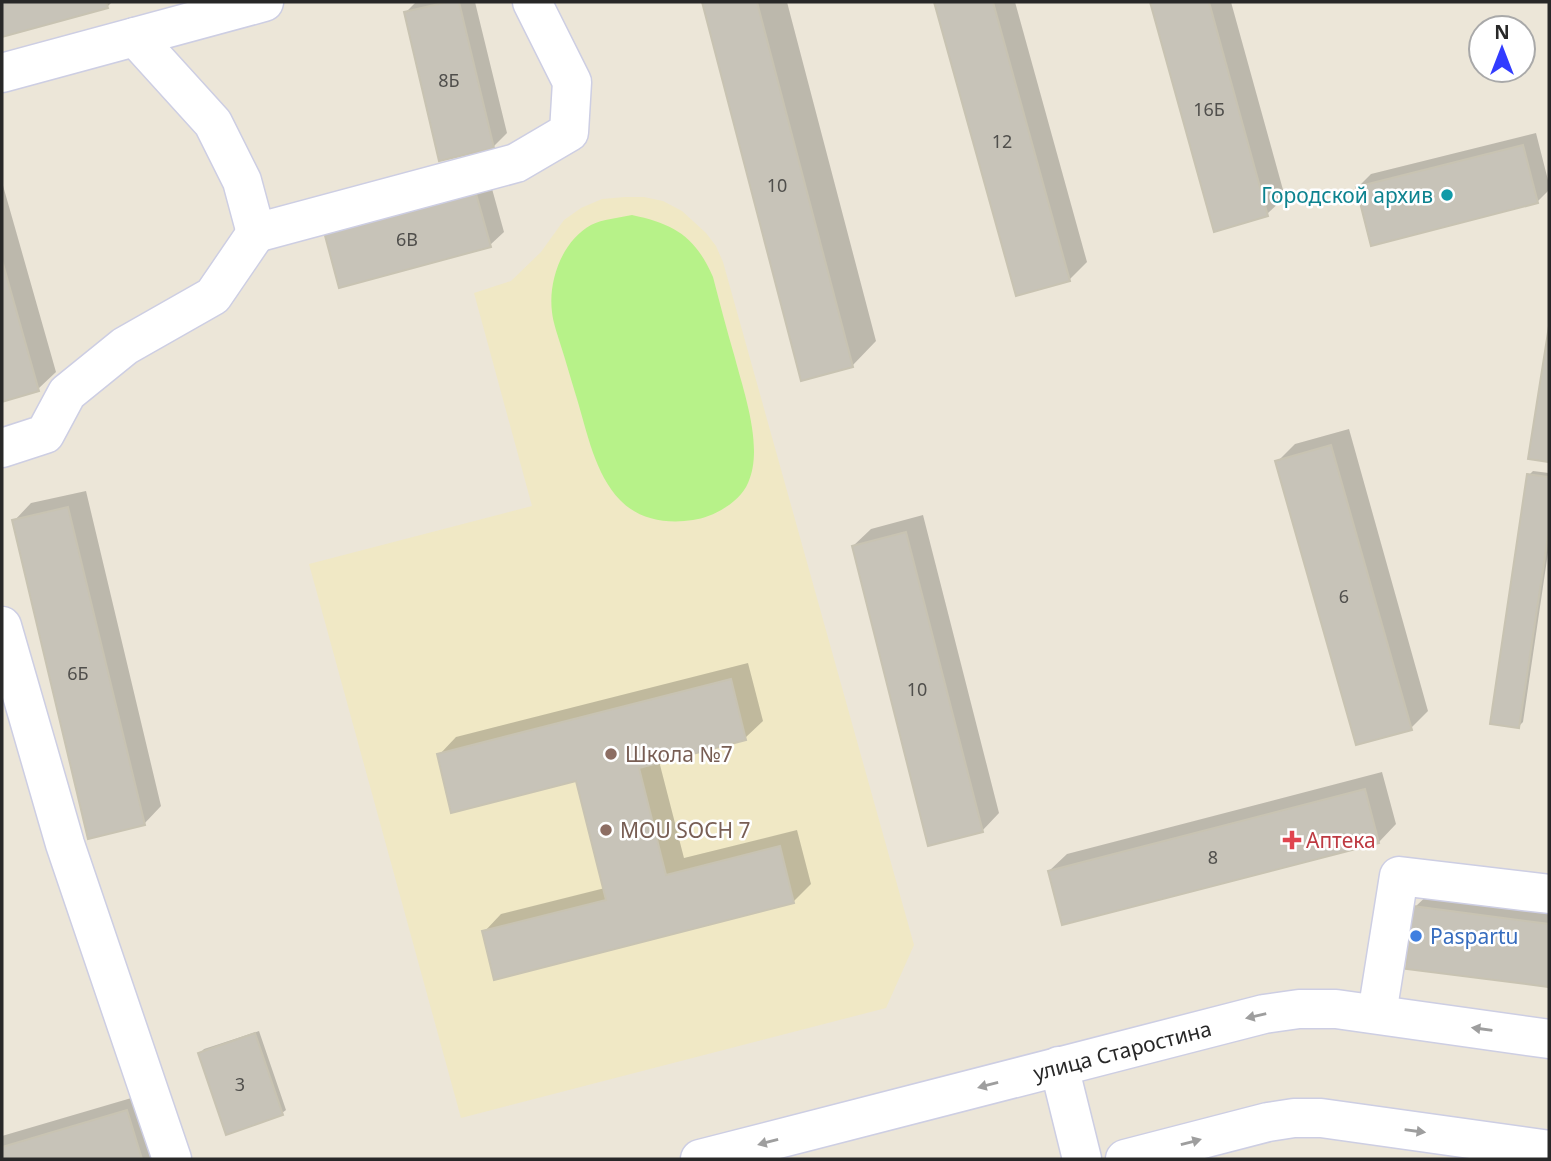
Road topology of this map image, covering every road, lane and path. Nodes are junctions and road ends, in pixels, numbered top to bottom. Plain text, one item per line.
1 (264, 2) edge
2 (532, 2) edge
3 (135, 37) junction
4 (2, 74) edge
5 (256, 233) junction
6 (2, 448) edge
7 (2, 626) edge
8 (1549, 894) edge
9 (1377, 1014) junction
10 (1549, 1039) edge
11 (1059, 1066) junction
12 (1549, 1150) edge
13 (172, 1159) edge
14 (700, 1159) edge
15 (1082, 1159) edge
16 (1125, 1159) edge

1 - 3 street
2 - 5 street
3 - 4 street
3 - 5 street
5 - 6 street
7 - 13 street
8 - 9 street
10 -> 9 street, улица Старостина
9 -> 11 street, улица Старостина
11 -> 14 street, улица Старостина
11 - 15 street
16 -> 12 street

